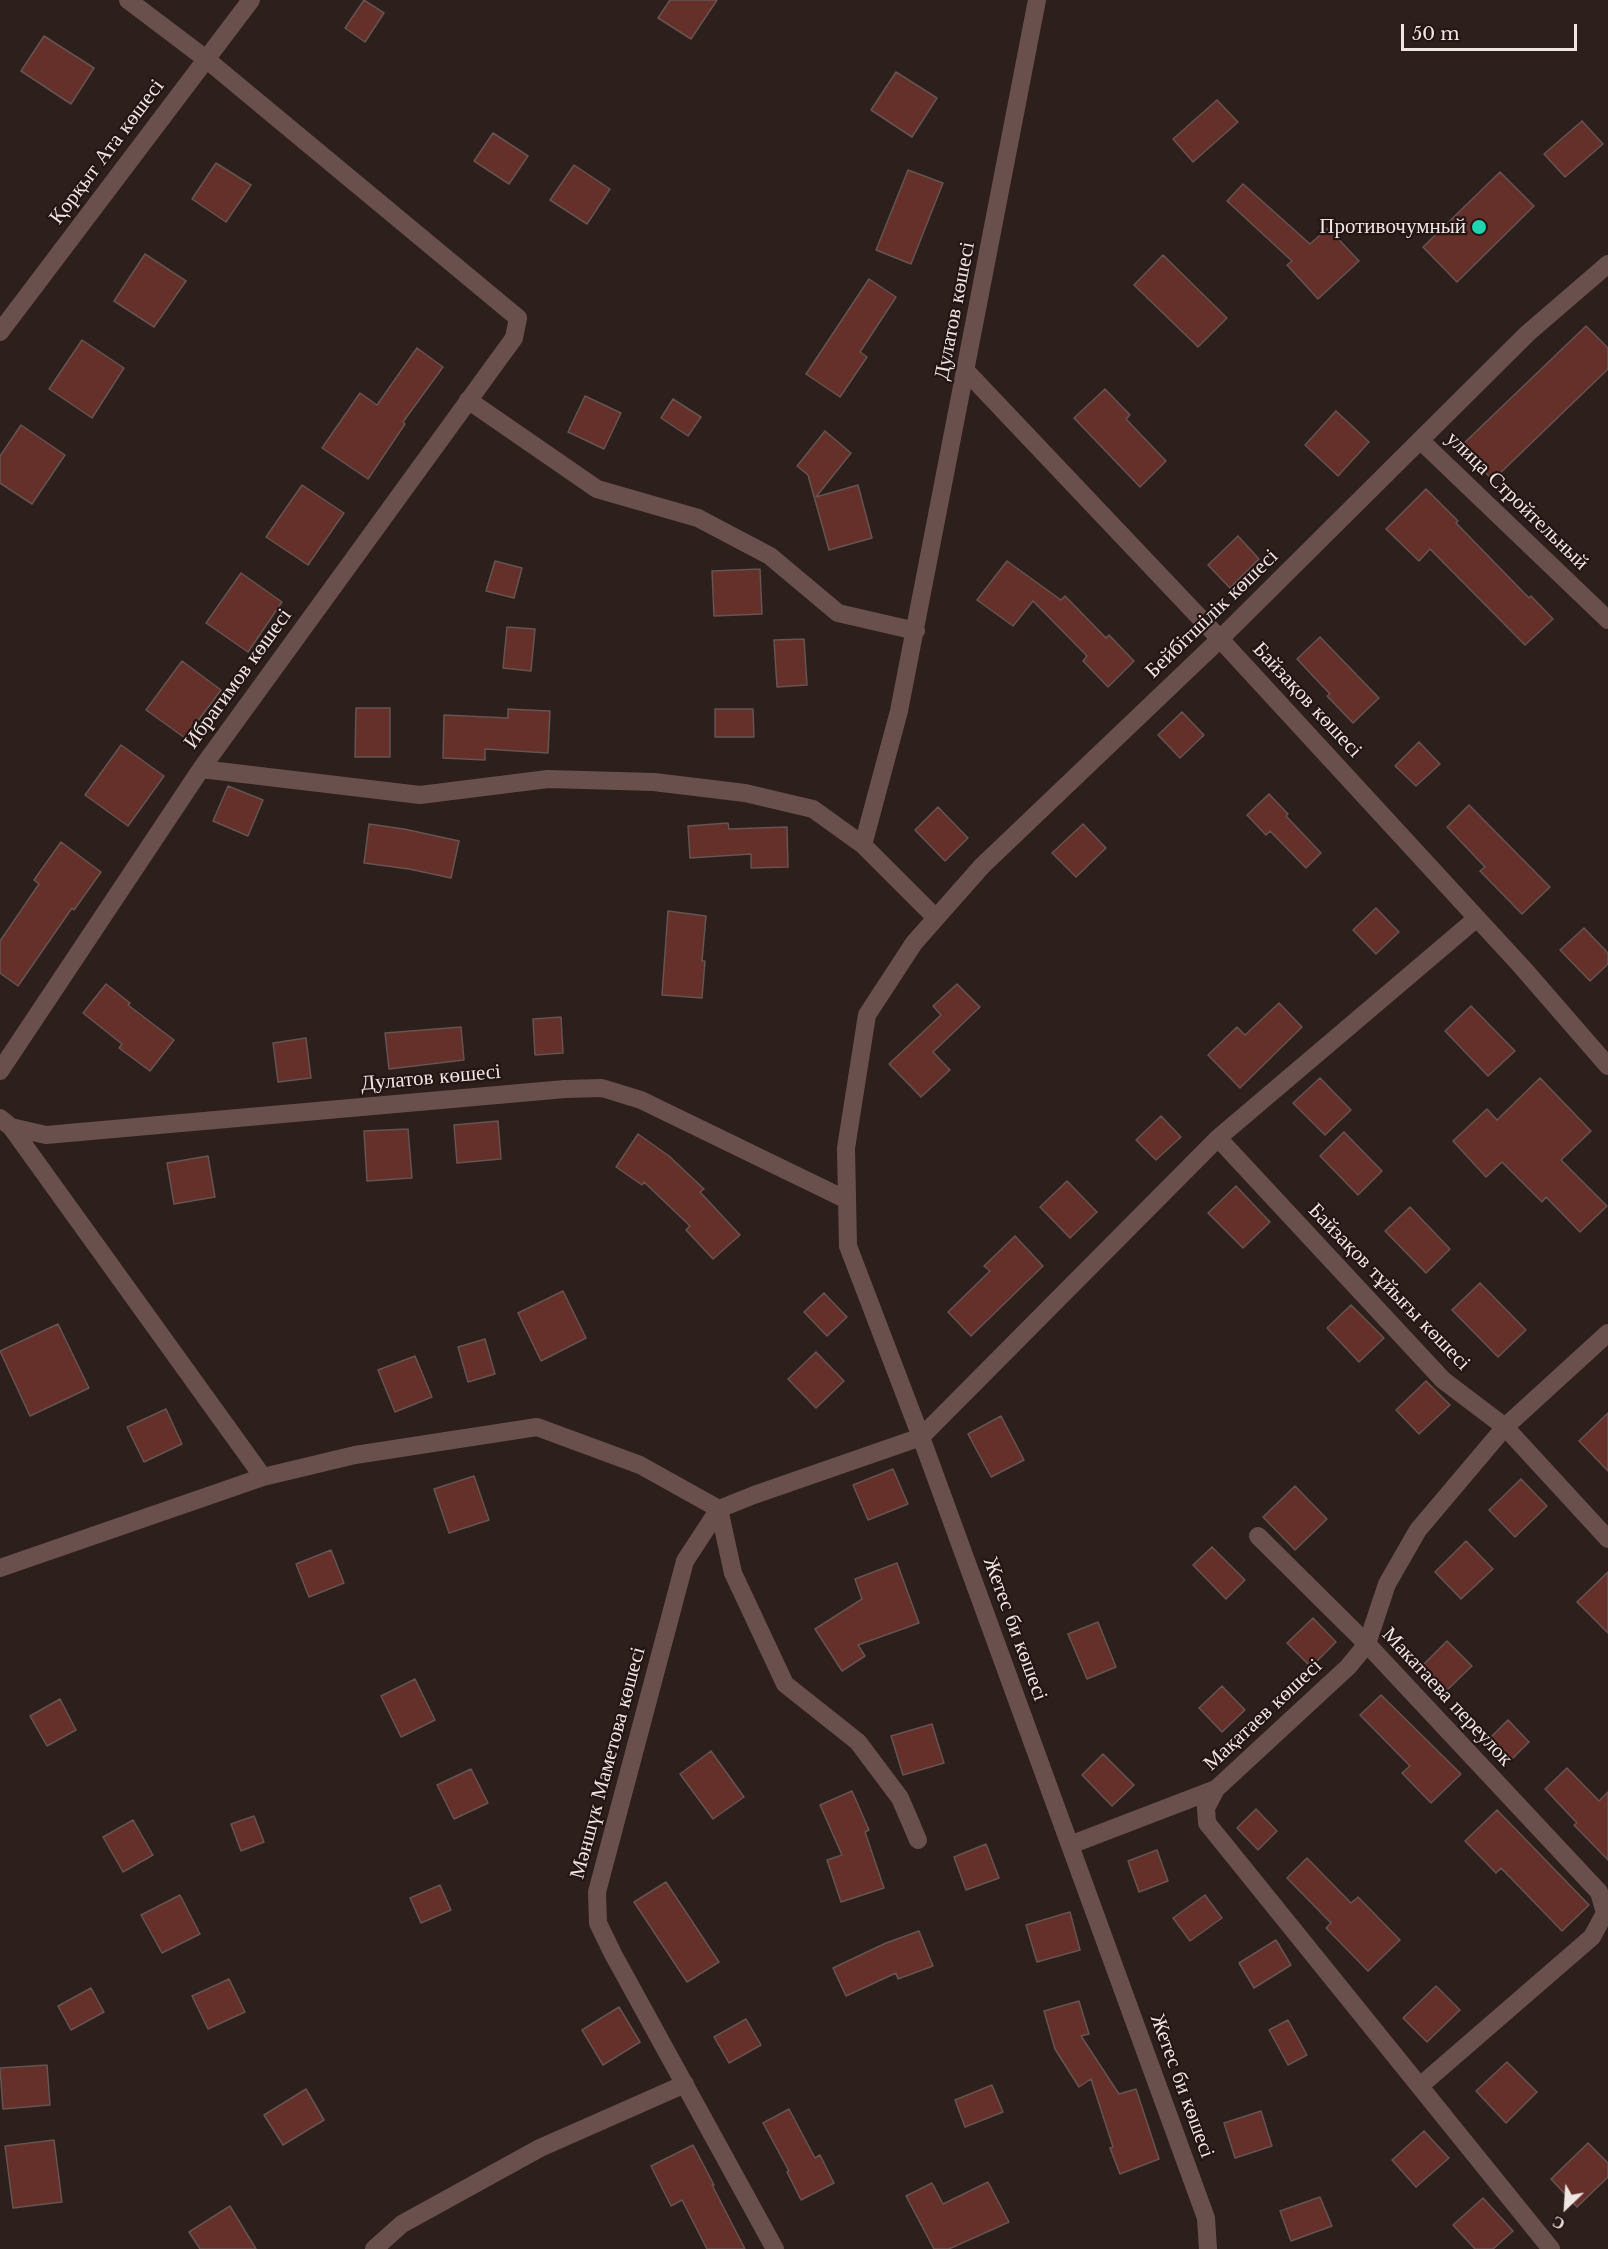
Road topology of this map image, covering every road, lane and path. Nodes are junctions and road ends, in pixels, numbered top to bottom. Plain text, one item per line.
1 (128, 0) edge
2 (251, 0) edge
3 (1037, 0) edge
4 (206, 59) junction
5 (1608, 264) edge
6 (0, 332) edge
7 (966, 370) junction
8 (468, 400) junction
9 (1420, 440) junction
10 (1608, 620) edge
11 (916, 631) junction
12 (1220, 639) junction
13 (201, 769) junction
14 (863, 845) junction
15 (936, 918) junction
16 (1477, 918) junction
17 (867, 1015) joint
18 (1608, 1066) edge
19 (0, 1071) edge
20 (5, 1122) edge
21 (1218, 1138) junction
22 (847, 1200) junction
23 (1608, 1333) edge
24 (1504, 1427) junction
25 (921, 1437) junction
26 (263, 1477) junction
27 (719, 1509) junction
28 (1258, 1536) dead end
29 (1608, 1539) edge
30 (0, 1568) edge
31 (1367, 1644) junction
32 (1216, 1789) junction
33 (918, 1840) dead end
34 (1070, 1845) junction
35 (685, 2084) junction
36 (1420, 2086) junction
37 (374, 2249) edge
38 (775, 2249) edge
39 (1208, 2249) edge
40 (1551, 2249) edge

1 - 4 street
2 - 4 street, Қорқыт Ата көшесі
3 - 7 street, Дулатов көшесі
4 - 6 street, Қорқыт Ата көшесі
4 - 8 street, Ибрагимов көшесі
5 - 9 street, Бейбітшілік көшесі
7 - 11 street, Дулатов көшесі
7 - 12 street, Байзақов көшесі
8 - 11 street
8 - 13 street, Ибрагимов көшесі
9 - 10 street, улица Стройтельный
9 - 12 street, Бейбітшілік көшесі
11 - 14 street, Дулатов көшесі
12 - 15 street, Бейбітшілік көшесі
12 - 16 street, Байзақов көшесі
13 - 14 street
13 - 19 street, Ибрагимов көшесі
14 - 15 street
15 - 17 street, Бейбітшілік көшесі
16 - 18 street, Байзақов көшесі
16 - 21 street
17 - 22 street, Жетес би көшесі
20 - 22 street, Дулатов көшесі
20 - 26 street
21 - 24 street, Байзақов тұйығы көшесі
21 - 25 street
22 - 25 street, Жетес би көшесі
23 - 24 street, Мақатаев көшесі
24 - 29 street, Байзақов тұйығы көшесі
24 - 31 street, Мақатаев көшесі
25 - 27 street
25 - 34 street, Жетес би көшесі
26 - 27 street
26 - 30 street
27 - 33 street
27 - 35 street, Мәншүк Маметова көшесі
28 - 31 street, Макатаева переулок
31 - 32 street, Мақатаев көшесі
31 - 36 street, Макатаева переулок
32 - 34 street
32 - 36 street, Мақатаев көшесі
34 - 39 street, Жетес би көшесі
35 - 37 street
35 - 38 street, Мәншүк Маметова көшесі
36 - 40 street, Мақатаев көшесі

